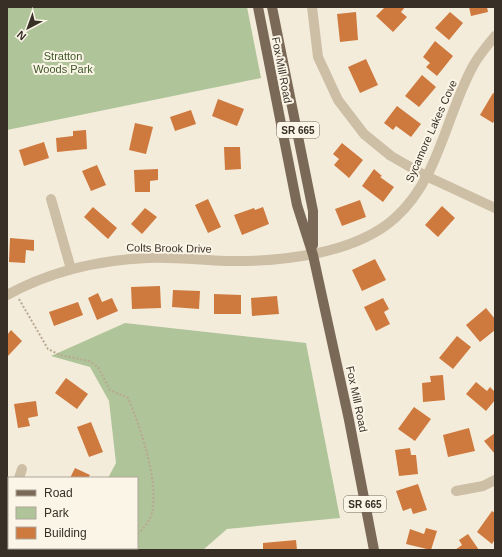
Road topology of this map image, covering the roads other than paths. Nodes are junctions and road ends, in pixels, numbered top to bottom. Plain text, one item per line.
1 (258, 7) edge
2 (272, 7) edge
3 (312, 7) edge
4 (495, 36) edge
5 (426, 176) junction
6 (50, 199) dead end
7 (495, 208) edge
8 (313, 254) junction
9 (71, 269) junction
10 (11, 293) edge
11 (495, 480) edge
12 (456, 491) dead end
13 (374, 550) edge

1 - 8 main road, Fox Mill Road / SR 665
2 - 8 main road, Fox Mill Road / SR 665
3 - 5 street
4 - 5 street, Sycamore Lakes Cove
5 - 7 street
5 - 8 street, Sycamore Lakes Cove
6 - 9 street
8 - 9 street, Colts Brook Drive
8 - 13 main road, Fox Mill Road / SR 665
9 - 10 street, Colts Brook Drive
11 - 12 street

